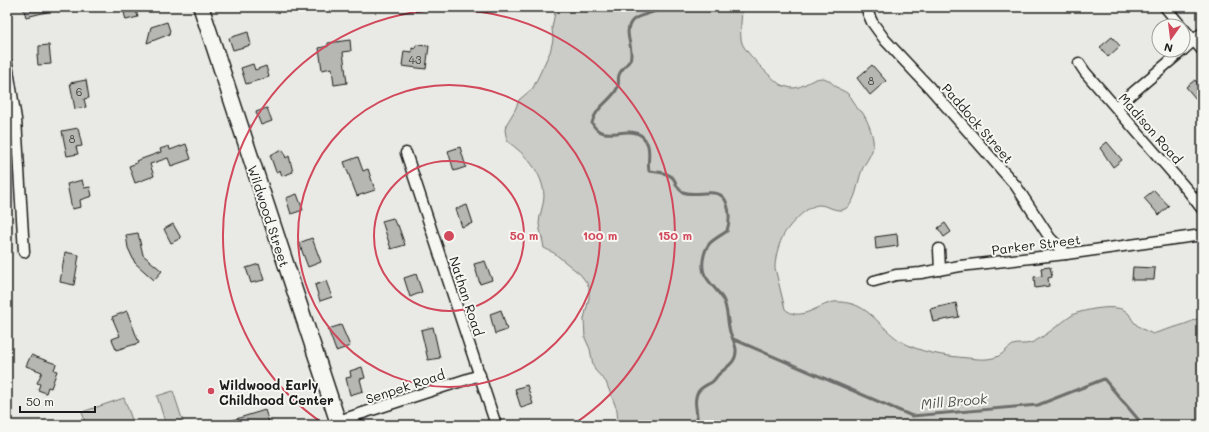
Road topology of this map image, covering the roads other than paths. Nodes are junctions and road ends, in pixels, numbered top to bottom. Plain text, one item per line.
1 (201, 7) edge
2 (1165, 7) edge
3 (868, 13) dead end
4 (1174, 18) edge
5 (1202, 33) edge
6 (1191, 37) edge
7 (1194, 40) junction
8 (1191, 43) edge
9 (1202, 50) edge
10 (1174, 58) edge
11 (7, 64) edge
12 (1080, 64) dead end
13 (1116, 107) junction
14 (406, 153) dead end
15 (1202, 209) edge
16 (1202, 235) edge
17 (939, 249) dead end
18 (24, 252) dead end
19 (1066, 254) junction
20 (940, 270) junction
21 (874, 281) dead end
22 (480, 375) junction
23 (339, 423) edge
24 (496, 425) edge

1 - 23 street, Wildwood Street
2 - 4 street
3 - 19 street, Paddock Street
5 - 7 street
6 - 7 street
7 - 8 street
7 - 9 street
10 - 13 street
11 - 18 street
12 - 13 street, Madison Road
13 - 15 street, Madison Road
14 - 22 street, Nathan Road
16 - 19 street, Parker Street
17 - 20 street
19 - 20 street, Parker Street
20 - 21 street, Parker Street
22 - 23 street, Senpek Road
22 - 24 street, Nathan Road

